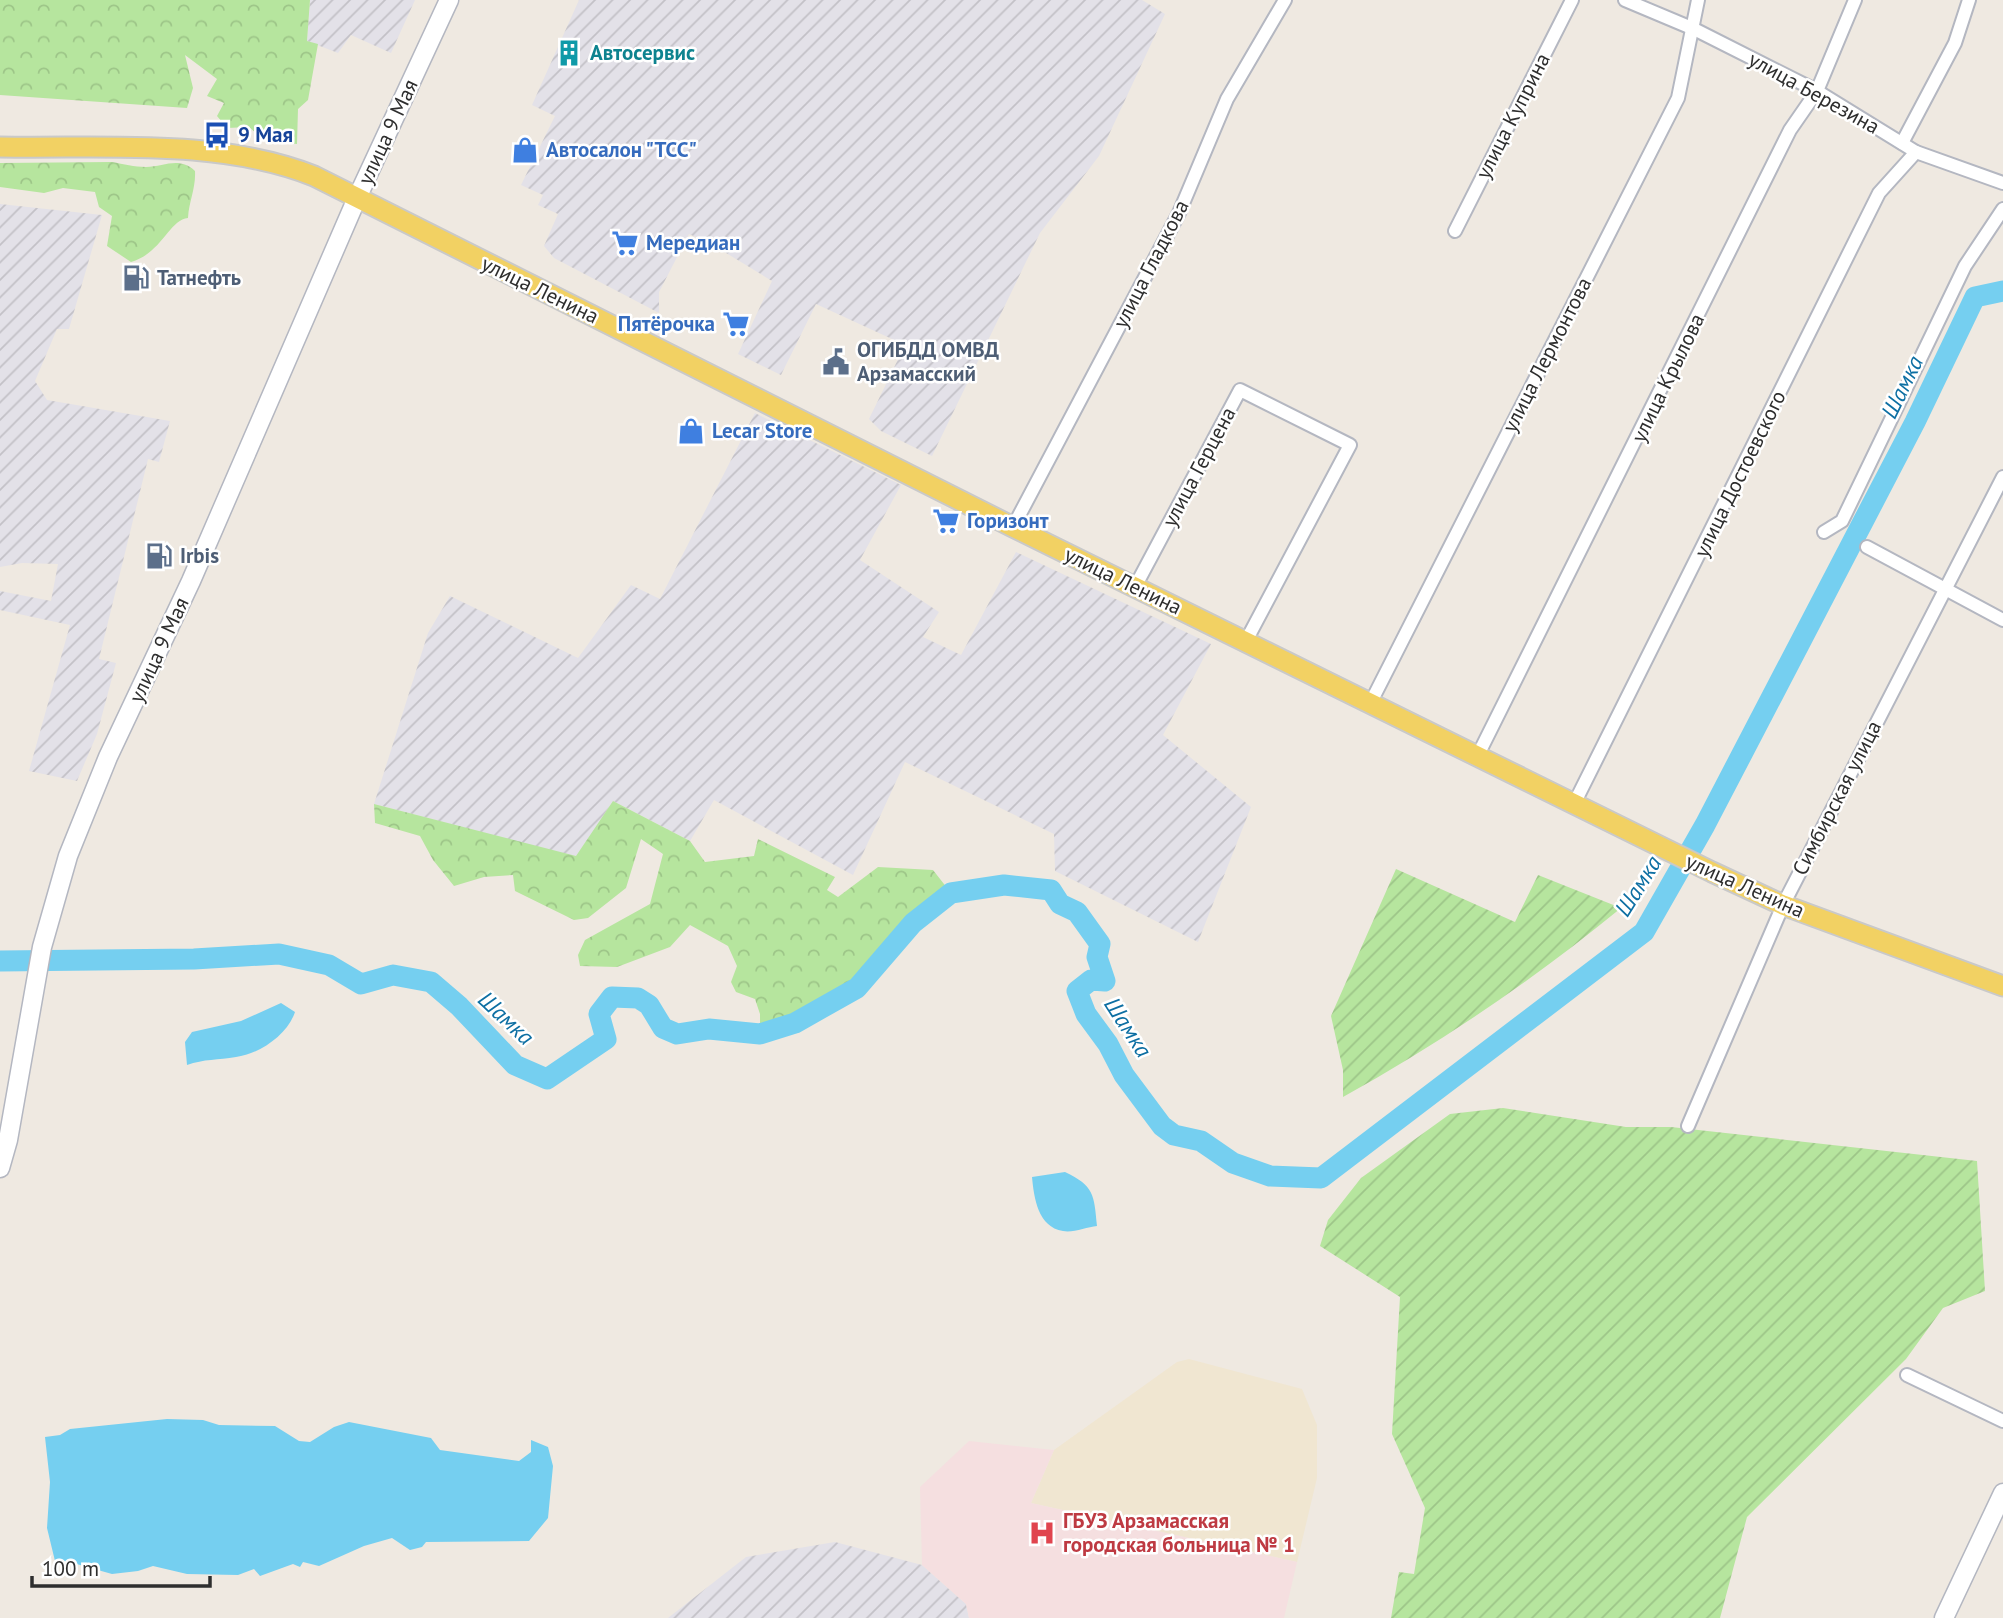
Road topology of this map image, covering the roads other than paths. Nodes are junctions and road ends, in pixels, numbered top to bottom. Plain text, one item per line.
1 (449, 0) edge
2 (1285, 0) edge
3 (1572, 0) edge
4 (1625, 0) edge
5 (1698, 0) edge
6 (1855, 0) edge
7 (1969, 0) edge
8 (1694, 29) junction
9 (1817, 91) junction
10 (1902, 143) junction
11 (0, 147) edge
12 (1916, 152) junction
13 (2003, 183) edge
14 (356, 198) junction
15 (2003, 209) edge
16 (1455, 231) dead end
17 (2003, 477) edge
18 (1013, 527) junction
19 (1834, 529) dead end
20 (1867, 547) dead end
21 (1135, 587) junction
22 (1942, 590) junction
23 (2003, 620) edge
24 (1246, 641) junction
25 (1371, 702) junction
26 (1478, 755) junction
27 (1574, 804) junction
28 (1783, 905) junction
29 (2003, 986) edge
30 (1688, 1126) dead end
31 (0, 1168) edge
32 (1907, 1375) dead end
33 (2003, 1421) edge
34 (2003, 1493) edge
35 (1944, 1618) edge

1 - 14 main road, улица 9 Мая
2 - 18 street, улица Гладкова
3 - 16 street, улица Куприна
4 - 8 street, улица Березина
5 - 8 street, улица Лермонтова
6 - 9 street, улица Крылова
7 - 10 street
8 - 9 street, улица Березина
8 - 25 street, улица Лермонтова
9 - 10 street, улица Березина
9 - 26 street, улица Крылова
10 - 12 street, улица Березина
11 - 14 main road, улица Ленина
12 - 13 street, улица Березина
12 - 27 street, улица Достоевского
14 - 18 main road, улица Ленина
14 - 31 main road, улица 9 Мая
15 - 19 street
17 - 22 street, Симбирская улица
18 - 21 main road, улица Ленина
20 - 22 street
21 - 24 main road, улица Ленина
21 - 24 street, улица Герцена
22 - 23 street
22 - 28 street, Симбирская улица
24 - 25 main road, улица Ленина
25 - 26 main road, улица Ленина
26 - 27 main road, улица Ленина
27 - 28 main road, улица Ленина
28 - 29 main road, улица Ленина
28 - 30 street, Симбирская улица
32 - 33 street
34 - 35 main road

